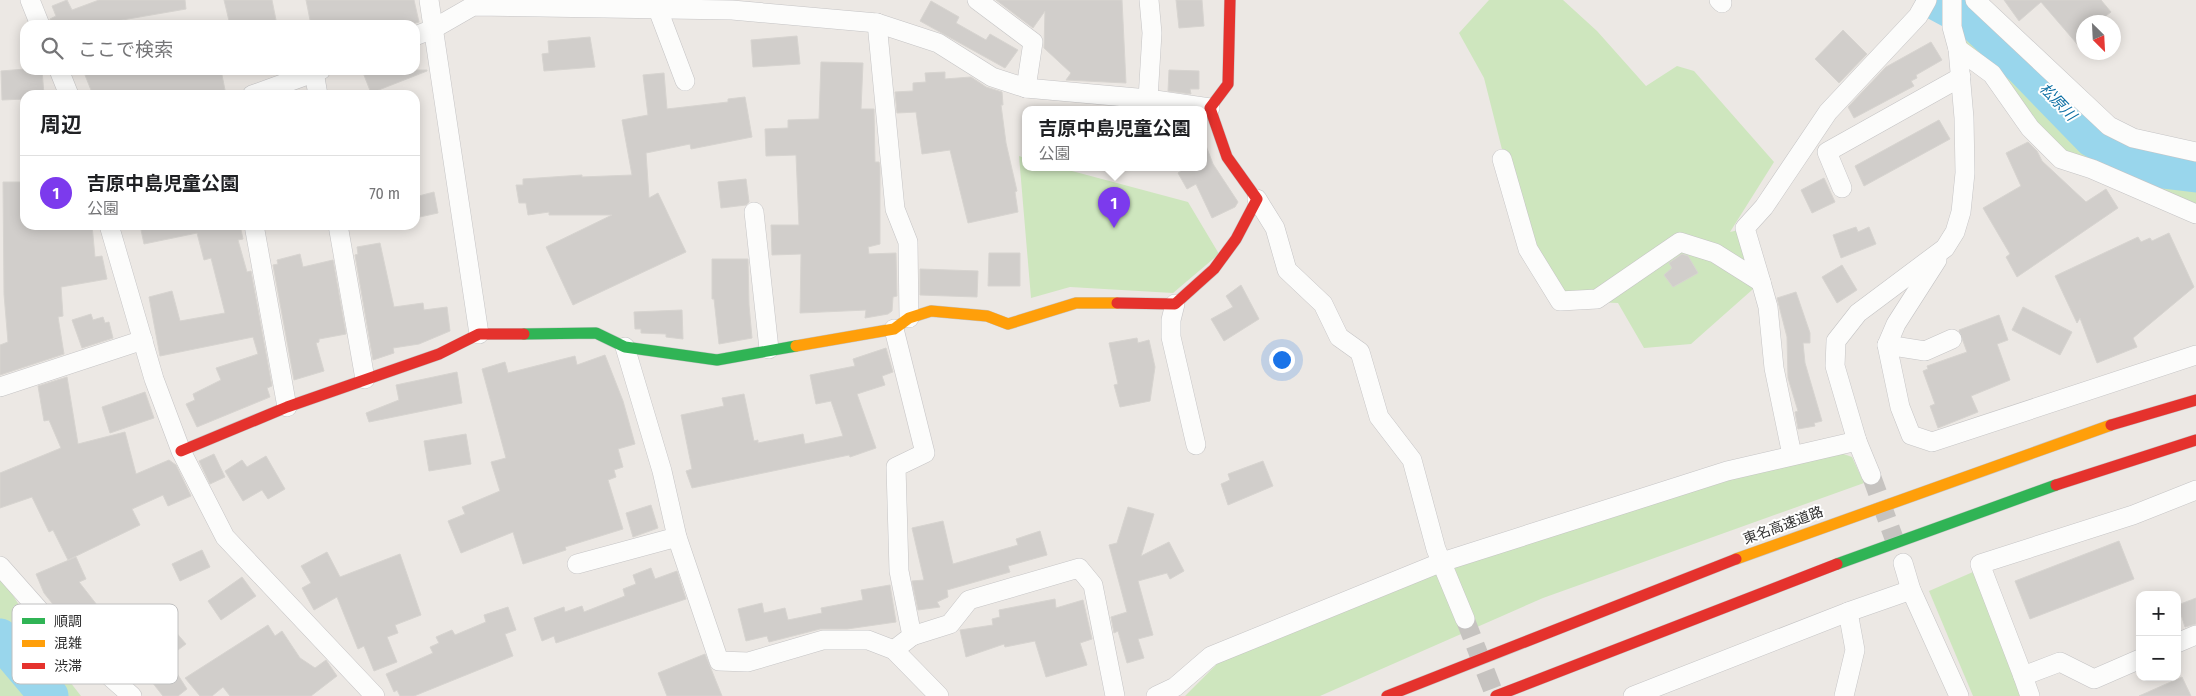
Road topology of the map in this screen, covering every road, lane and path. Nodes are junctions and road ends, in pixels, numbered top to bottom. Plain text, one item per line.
1 (30, 0) edge
2 (429, 0) edge
3 (977, 0) edge
4 (1149, 0) edge
5 (1230, 0) edge
6 (1952, 0) edge
7 (1975, 0) edge
8 (657, 7) junction
9 (1922, 8) edge
10 (38, 20) edge
11 (877, 23) junction
12 (433, 29) junction
13 (420, 34) edge
14 (1958, 49) junction
15 (61, 75) edge
16 (306, 75) edge
17 (317, 75) edge
18 (1960, 76) junction
19 (685, 82) dead end
20 (1026, 88) junction
21 (68, 90) edge
22 (266, 90) edge
23 (318, 90) edge
24 (1148, 99) junction
25 (1070, 101) edge
26 (1196, 106) edge
27 (1207, 108) edge
28 (1210, 108) junction
29 (2196, 152) edge
30 (1502, 159) dead end
31 (1842, 188) dead end
32 (1257, 199) junction
33 (754, 212) dead end
34 (2196, 214) edge
35 (110, 230) edge
36 (255, 230) edge
37 (339, 230) edge
38 (1945, 248) junction
39 (1761, 282) junction
40 (1175, 304) junction
41 (901, 323) junction
42 (479, 334) junction
43 (1952, 339) dead end
44 (143, 340) junction
45 (1887, 346) junction
46 (625, 347) junction
47 (769, 349) junction
48 (2196, 355) edge
49 (365, 379) junction
50 (0, 387) edge
51 (2196, 400) edge
52 (287, 407) junction
53 (2196, 440) edge
54 (1857, 441) junction
55 (1196, 445) dead end
56 (181, 451) junction
57 (1792, 455) junction
58 (1871, 475) tunnel mouth
59 (2196, 490) edge
60 (677, 537) junction
61 (1442, 562) junction
62 (1903, 563) tunnel mouth
63 (577, 564) dead end
64 (0, 566) edge
65 (1911, 590) junction
66 (34, 604) edge
67 (1848, 612) junction
68 (1465, 619) tunnel mouth
69 (2196, 635) edge
70 (912, 636) junction
71 (2181, 641) edge
72 (894, 650) junction
73 (2136, 662) edge
74 (2023, 676) junction
75 (118, 684) edge
76 (132, 696) edge
77 (374, 696) edge
78 (939, 696) edge
79 (1115, 696) edge
80 (1156, 696) edge
81 (1387, 696) edge
82 (1496, 696) edge
83 (1633, 696) edge
84 (1844, 696) edge
85 (1959, 696) edge
86 (2030, 696) edge

1 - 10 street
2 - 12 street
3 - 20 street
4 - 24 street
5 - 28 main road
6 - 14 street
7 - 29 street
8 - 11 street
8 - 12 street
8 - 19 street
9 - 39 street
11 - 20 street
11 - 41 street
12 - 13 street
12 - 42 street
14 - 18 street
14 - 34 street
15 - 21 street
16 - 22 street
17 - 23 street
18 - 31 street
18 - 38 street
20 - 25 street
24 - 25 street
24 - 26 street
27 - 28 street
28 - 32 main road
30 - 39 street
32 - 40 main road
32 - 61 street
33 - 47 street
35 - 44 street
36 - 52 street
37 - 49 street
38 - 45 street
38 - 54 street
39 - 57 street
40 - 41 main road
40 - 55 street
41 - 47 main road
41 - 70 street
42 - 46 main road
42 - 49 main road
43 - 45 street
44 - 50 street
44 - 56 street
45 - 48 street
46 - 47 main road
46 - 60 street
49 - 52 main road
51 - 81 main road, 東名高速道路
52 - 56 main road
53 - 82 main road
54 - 57 street
54 - 58 street
56 - 77 street
57 - 61 street
59 - 74 street
60 - 63 street
60 - 72 street
61 - 68 street
61 - 80 street
62 - 65 street
64 - 66 street
65 - 67 street
65 - 85 street
67 - 83 street
67 - 84 street
69 - 71 street
70 - 72 street
70 - 79 street
72 - 78 street
73 - 74 street
74 - 86 street
75 - 76 street

